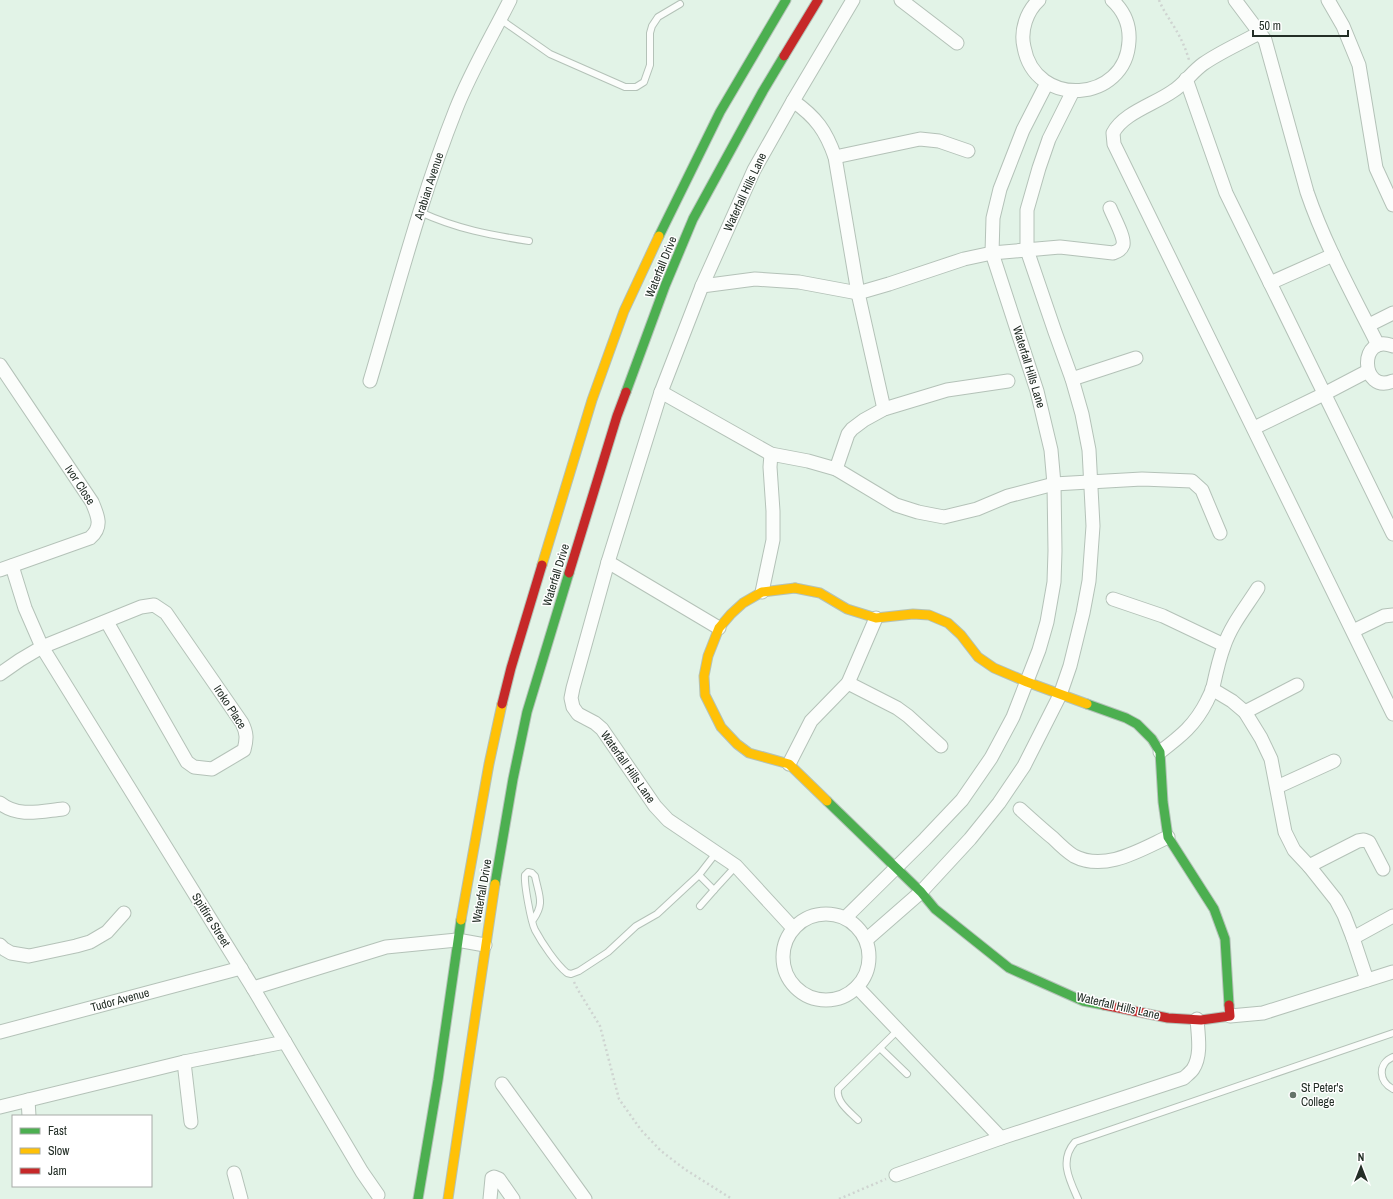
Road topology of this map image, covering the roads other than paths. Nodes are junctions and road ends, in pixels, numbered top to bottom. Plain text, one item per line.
1 (510, 0) edge
2 (786, 0) edge
3 (818, 0) edge
4 (853, 0) edge
5 (901, 0) edge
6 (1112, 0) edge
7 (1235, 0) edge
8 (1328, 0) edge
9 (1035, 2) edge
10 (680, 4) dead end
11 (500, 19) junction
12 (1259, 33) junction
13 (956, 43) dead end
14 (1190, 76) junction
15 (1047, 83) junction
16 (1073, 91) junction
17 (793, 101) junction
18 (968, 151) dead end
19 (835, 157) junction
20 (1393, 205) edge
21 (1110, 208) dead end
22 (420, 212) junction
23 (529, 241) dead end
24 (1027, 250) junction
25 (992, 253) junction
26 (1333, 255) junction
27 (1270, 283) junction
28 (702, 286) junction
29 (858, 293) junction
30 (1393, 313) edge
31 (1369, 325) junction
32 (1389, 345) edge
33 (1136, 358) dead end
34 (0, 365) edge
35 (1368, 371) junction
36 (1072, 379) junction
37 (370, 381) dead end
38 (1008, 381) dead end
39 (1393, 381) edge
40 (661, 392) junction
41 (1324, 394) junction
42 (884, 409) junction
43 (1254, 428) junction
44 (771, 454) junction
45 (836, 469) junction
46 (1091, 481) junction
47 (1054, 484) junction
48 (1220, 533) dead end
49 (1393, 534) edge
50 (608, 562) junction
51 (6, 568) edge
52 (1258, 588) dead end
53 (762, 592) junction
54 (1113, 599) dead end
55 (1393, 615) edge
56 (876, 618) junction
57 (107, 622) junction
58 (720, 628) junction
59 (1353, 631) junction
60 (1224, 645) junction
61 (42, 646) junction
62 (0, 674) edge
63 (1027, 682) junction
64 (848, 683) junction
65 (1297, 685) dead end
66 (1212, 689) junction
67 (1060, 694) junction
68 (1245, 712) junction
69 (1393, 714) edge
70 (941, 746) dead end
71 (1160, 752) junction
72 (1334, 761) dead end
73 (789, 764) junction
74 (1277, 787) junction
75 (0, 803) edge
76 (63, 809) dead end
77 (1020, 810) dead end
78 (1168, 838) junction
79 (716, 853) junction
80 (736, 866) junction
81 (1309, 866) junction
82 (895, 868) junction
83 (1383, 869) dead end
84 (699, 875) junction
85 (714, 890) junction
86 (921, 892) junction
87 (700, 906) dead end
88 (124, 913) dead end
89 (1393, 916) edge
90 (845, 918) junction
91 (533, 920) junction
92 (793, 928) junction
93 (1353, 938) junction
94 (457, 940) junction
95 (866, 940) junction
96 (0, 945) edge
97 (485, 945) junction
98 (241, 968) junction
99 (1393, 972) edge
100 (1367, 980) junction
101 (857, 987) junction
102 (253, 988) junction
103 (1230, 1016) junction
104 (1197, 1019) junction
105 (898, 1030) junction
106 (0, 1032) edge
107 (1393, 1033) edge
108 (285, 1042) junction
109 (880, 1048) junction
110 (1393, 1057) edge
111 (184, 1062) junction
112 (907, 1074) dead end
113 (502, 1084) dead end
114 (1393, 1089) edge
115 (28, 1100) junction
116 (0, 1107) edge
117 (29, 1115) edge
118 (858, 1120) dead end
119 (191, 1122) dead end
120 (1001, 1138) junction
121 (234, 1173) dead end
122 (896, 1176) road end
123 (378, 1195) dead end
124 (241, 1199) edge
125 (418, 1199) edge
126 (448, 1199) edge
127 (490, 1199) edge
128 (513, 1199) edge
129 (585, 1199) edge
130 (1078, 1199) edge

1 - 11 street, Arabian Avenue
2 - 94 main road, Waterfall Drive
3 - 97 main road, Waterfall Drive
4 - 17 street, Waterfall Hills Lane
5 - 13 street
6 - 16 street
7 - 12 street
8 - 20 street
9 - 15 street
10 - 11 lane
11 - 22 street, Arabian Avenue
12 - 14 street
12 - 26 street
14 - 27 street
14 - 43 street
15 - 16 street
15 - 25 street, Waterfall Hills Lane
16 - 24 street
17 - 19 street
17 - 28 street, Waterfall Hills Lane
18 - 19 street
19 - 29 street
21 - 24 street
22 - 23 lane
22 - 37 street, Arabian Avenue
24 - 25 street
24 - 36 street
25 - 29 street
25 - 47 street, Waterfall Hills Lane
26 - 27 street
26 - 31 street
27 - 41 street
28 - 29 street
28 - 40 street, Waterfall Hills Lane
29 - 42 street
30 - 31 street
31 - 32 street
32 - 35 street
33 - 36 street
34 - 51 street, Ivor Close
35 - 39 street
35 - 41 street
36 - 46 street
38 - 42 street, Waterfall Hills Lane
40 - 44 street
40 - 50 street, Waterfall Hills Lane
41 - 43 street
41 - 49 street
42 - 45 street, Waterfall Hills Lane
43 - 59 street
44 - 45 street
44 - 53 street
45 - 47 street
46 - 47 street
46 - 48 street
46 - 67 street
47 - 63 street, Waterfall Hills Lane
50 - 58 street
50 - 79 street, Waterfall Hills Lane
51 - 61 street, Ivor Close
52 - 60 street
53 - 56 main road, Waterfall Hills Lane
53 - 58 main road, Waterfall Hills Lane
54 - 60 street
55 - 59 street
56 - 63 main road, Waterfall Hills Lane
56 - 64 street
57 - 57 street, Iroko Place
57 - 61 street, Iroko Place
58 - 73 main road, Waterfall Hills Lane
59 - 69 street
60 - 66 street
61 - 62 street, Iroko Place
61 - 98 street, Spitfire Street
63 - 67 main road, Waterfall Hills Lane
63 - 82 street, Waterfall Hills Lane
64 - 70 street
64 - 73 street
65 - 68 street
66 - 68 street
66 - 71 street
67 - 71 main road, Waterfall Hills Lane
67 - 86 street
68 - 74 street
71 - 78 main road
72 - 74 street
73 - 82 main road, Waterfall Hills Lane
74 - 81 street
75 - 76 street
77 - 78 street
78 - 103 main road
79 - 80 street, Waterfall Hills Lane
79 - 84 lane
80 - 85 lane
80 - 92 street, Waterfall Hills Lane
81 - 83 street
81 - 93 street
82 - 86 main road, Waterfall Hills Lane
82 - 90 street, Waterfall Hills Lane
84 - 85 lane
84 - 91 lane
85 - 87 lane
86 - 95 street
86 - 104 main road, Waterfall Hills Lane
88 - 96 street
89 - 93 street
90 - 92 street
90 - 95 street
91 - 91 lane
92 - 101 street
93 - 100 street
94 - 97 street
94 - 102 street
94 - 125 main road, Waterfall Drive
95 - 101 street
97 - 126 main road, Waterfall Drive
98 - 102 street, Spitfire Street
98 - 106 street, Tudor Avenue
99 - 100 street, Waterfall Hills Lane
100 - 103 street, Waterfall Hills Lane
101 - 105 street
102 - 108 street, Spitfire Street
103 - 104 main road, Waterfall Hills Lane
104 - 120 street
105 - 109 lane
105 - 120 street
107 - 130 lane
108 - 111 street
108 - 123 street, Spitfire Street
109 - 112 lane
109 - 118 lane
110 - 114 lane
111 - 115 street
111 - 119 street
113 - 129 street
115 - 116 street
115 - 117 street
120 - 122 street
121 - 124 street
127 - 128 street

